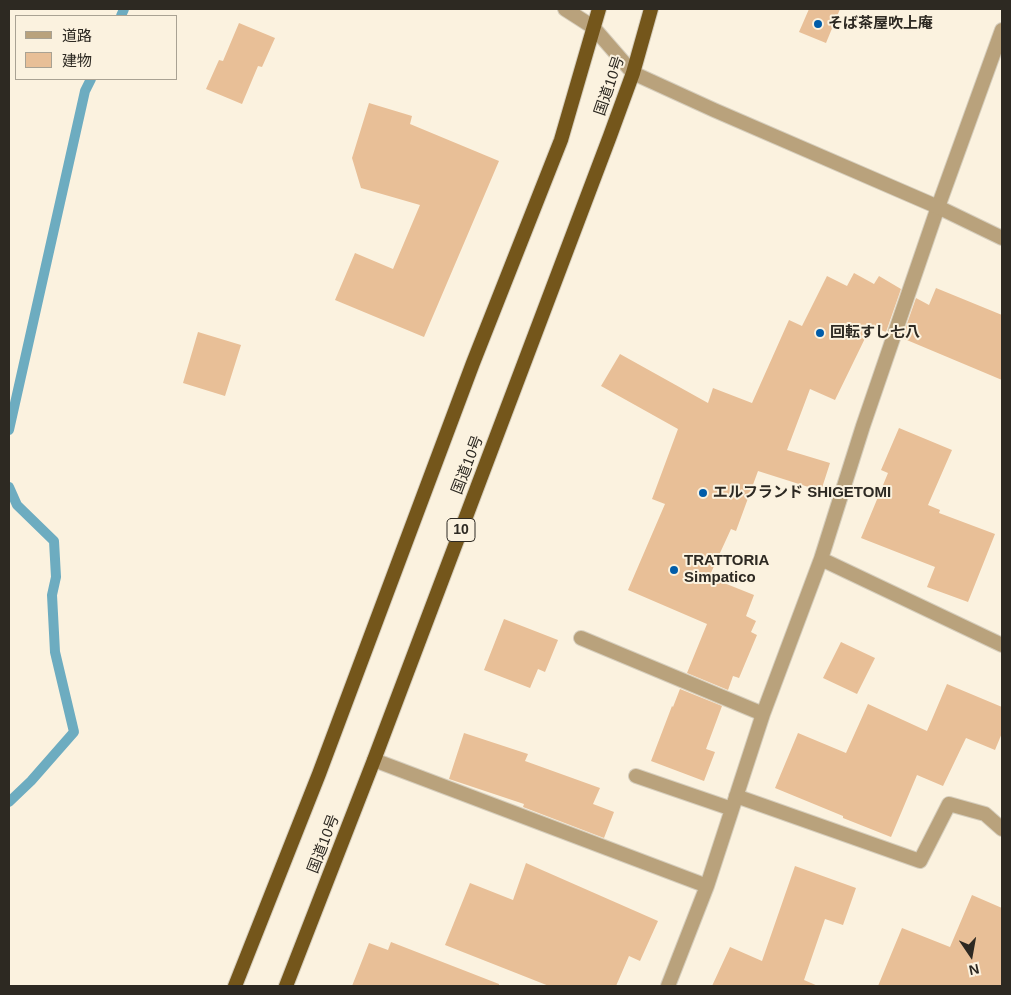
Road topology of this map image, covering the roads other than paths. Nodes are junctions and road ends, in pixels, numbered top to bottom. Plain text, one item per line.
1 (565, 9) edge
2 (599, 9) edge
3 (651, 9) edge
4 (593, 27) junction
5 (1002, 30) edge
6 (633, 73) junction
7 (938, 207) junction
8 (1002, 238) edge
9 (821, 560) junction
10 (581, 638) dead end
11 (1002, 645) edge
12 (763, 714) junction
13 (374, 760) junction
14 (636, 776) dead end
15 (734, 802) junction
16 (1002, 829) edge
17 (707, 886) junction
18 (235, 986) edge
19 (286, 986) edge
20 (668, 986) edge

1 - 4 street
2 - 4 highway, 国道10号
3 - 6 highway, 国道10号 / 10
4 - 6 street
4 - 18 highway, 国道10号
5 - 7 street
6 - 7 street
6 - 13 highway, 国道10号 / 10
7 - 8 street
7 - 9 street
9 - 11 street
9 - 12 street
10 - 12 street
12 - 15 street
13 - 17 street
13 - 19 highway, 国道10号 / 10
14 - 15 street
15 - 16 street
15 - 17 street
17 - 20 street

